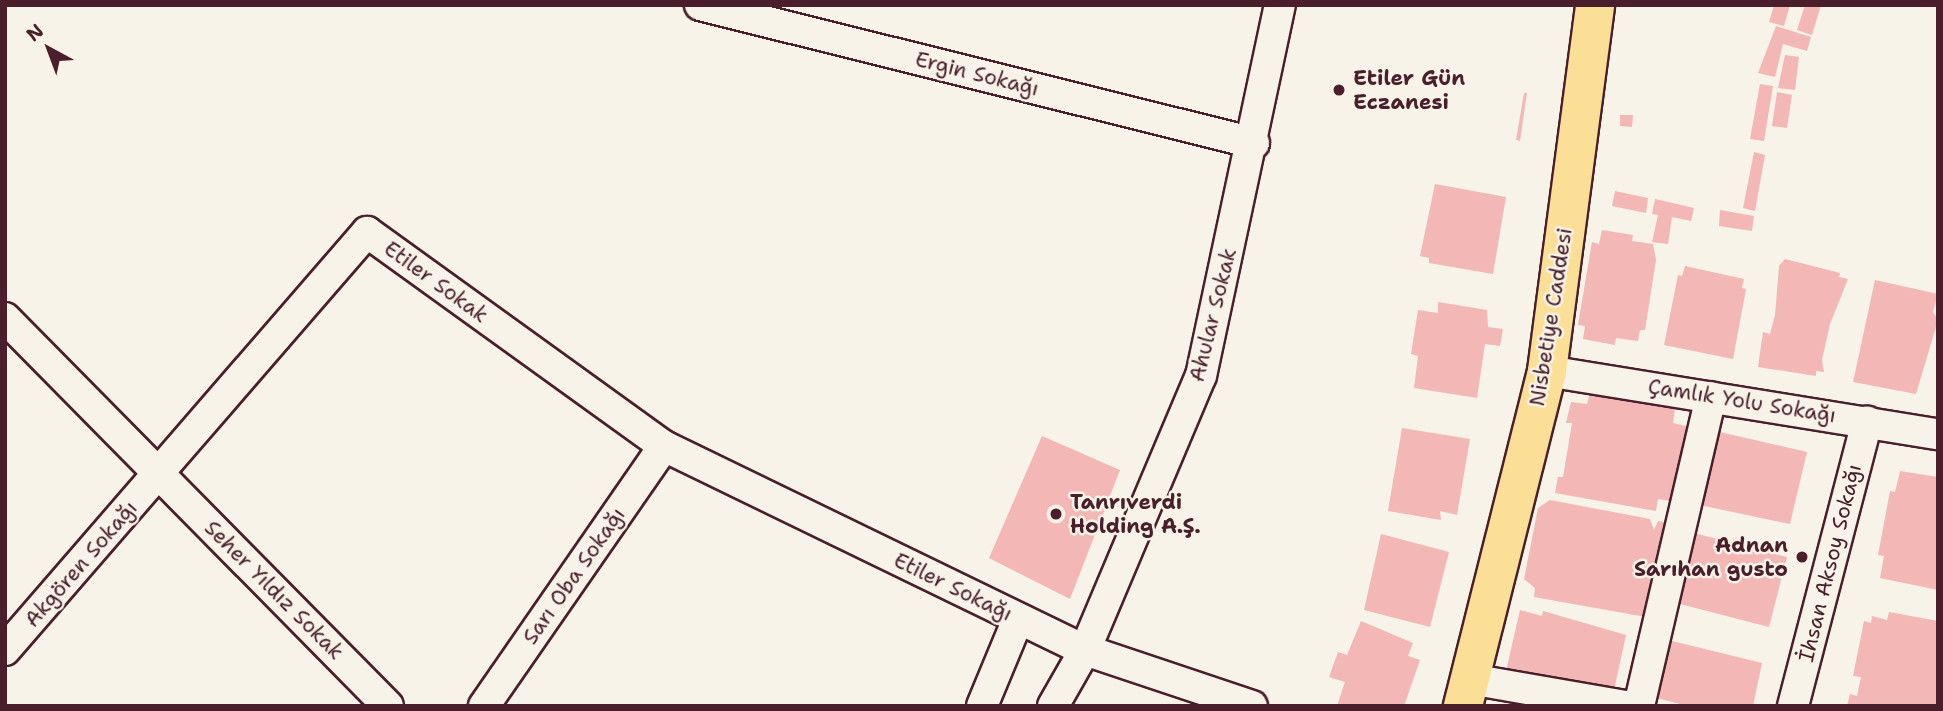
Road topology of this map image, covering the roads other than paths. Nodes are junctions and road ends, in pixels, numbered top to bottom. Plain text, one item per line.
1 (700, 5) edge
2 (1280, 5) edge
3 (1595, 5) edge
4 (1254, 143) junction
5 (5, 318) edge
6 (1547, 371) junction
7 (1711, 397) junction
8 (1867, 421) junction
9 (1938, 434) edge
10 (664, 446) junction
11 (158, 477) junction
12 (1018, 618) junction
13 (5, 650) edge
14 (1085, 650) junction
15 (1467, 693) edge
16 (388, 706) edge
17 (484, 706) edge
18 (982, 706) edge
19 (1053, 706) edge
20 (1252, 706) edge
21 (1624, 706) edge
22 (1639, 706) edge
23 (1793, 706) edge

1 - 4 street, Ergin Sokağı
2 - 4 street, Ahular Sokak
3 - 6 main road, Nisbetiye Caddesi
4 - 14 street, Ahular Sokak
5 - 11 street, Seher Yıldız Sokak
6 - 7 street, Çamlık Yolu Sokağı
6 - 15 main road, Nisbetiye Caddesi
7 - 8 street, Çamlık Yolu Sokağı
7 - 22 street
8 - 9 street, Çamlık Yolu Sokağı
8 - 23 street, İhsan Aksoy Sokağı
10 - 11 street, Etiler Sokak
10 - 12 street, Etiler Sokağı
10 - 17 street, Sarı Oba Sokağı
11 - 13 street, Akgören Sokağı
11 - 16 street, Seher Yıldız Sokak
12 - 14 street, Etiler Sokağı
12 - 18 street
14 - 19 street, Ahular Sokak
14 - 20 street, Etiler Sokağı
15 - 21 street

